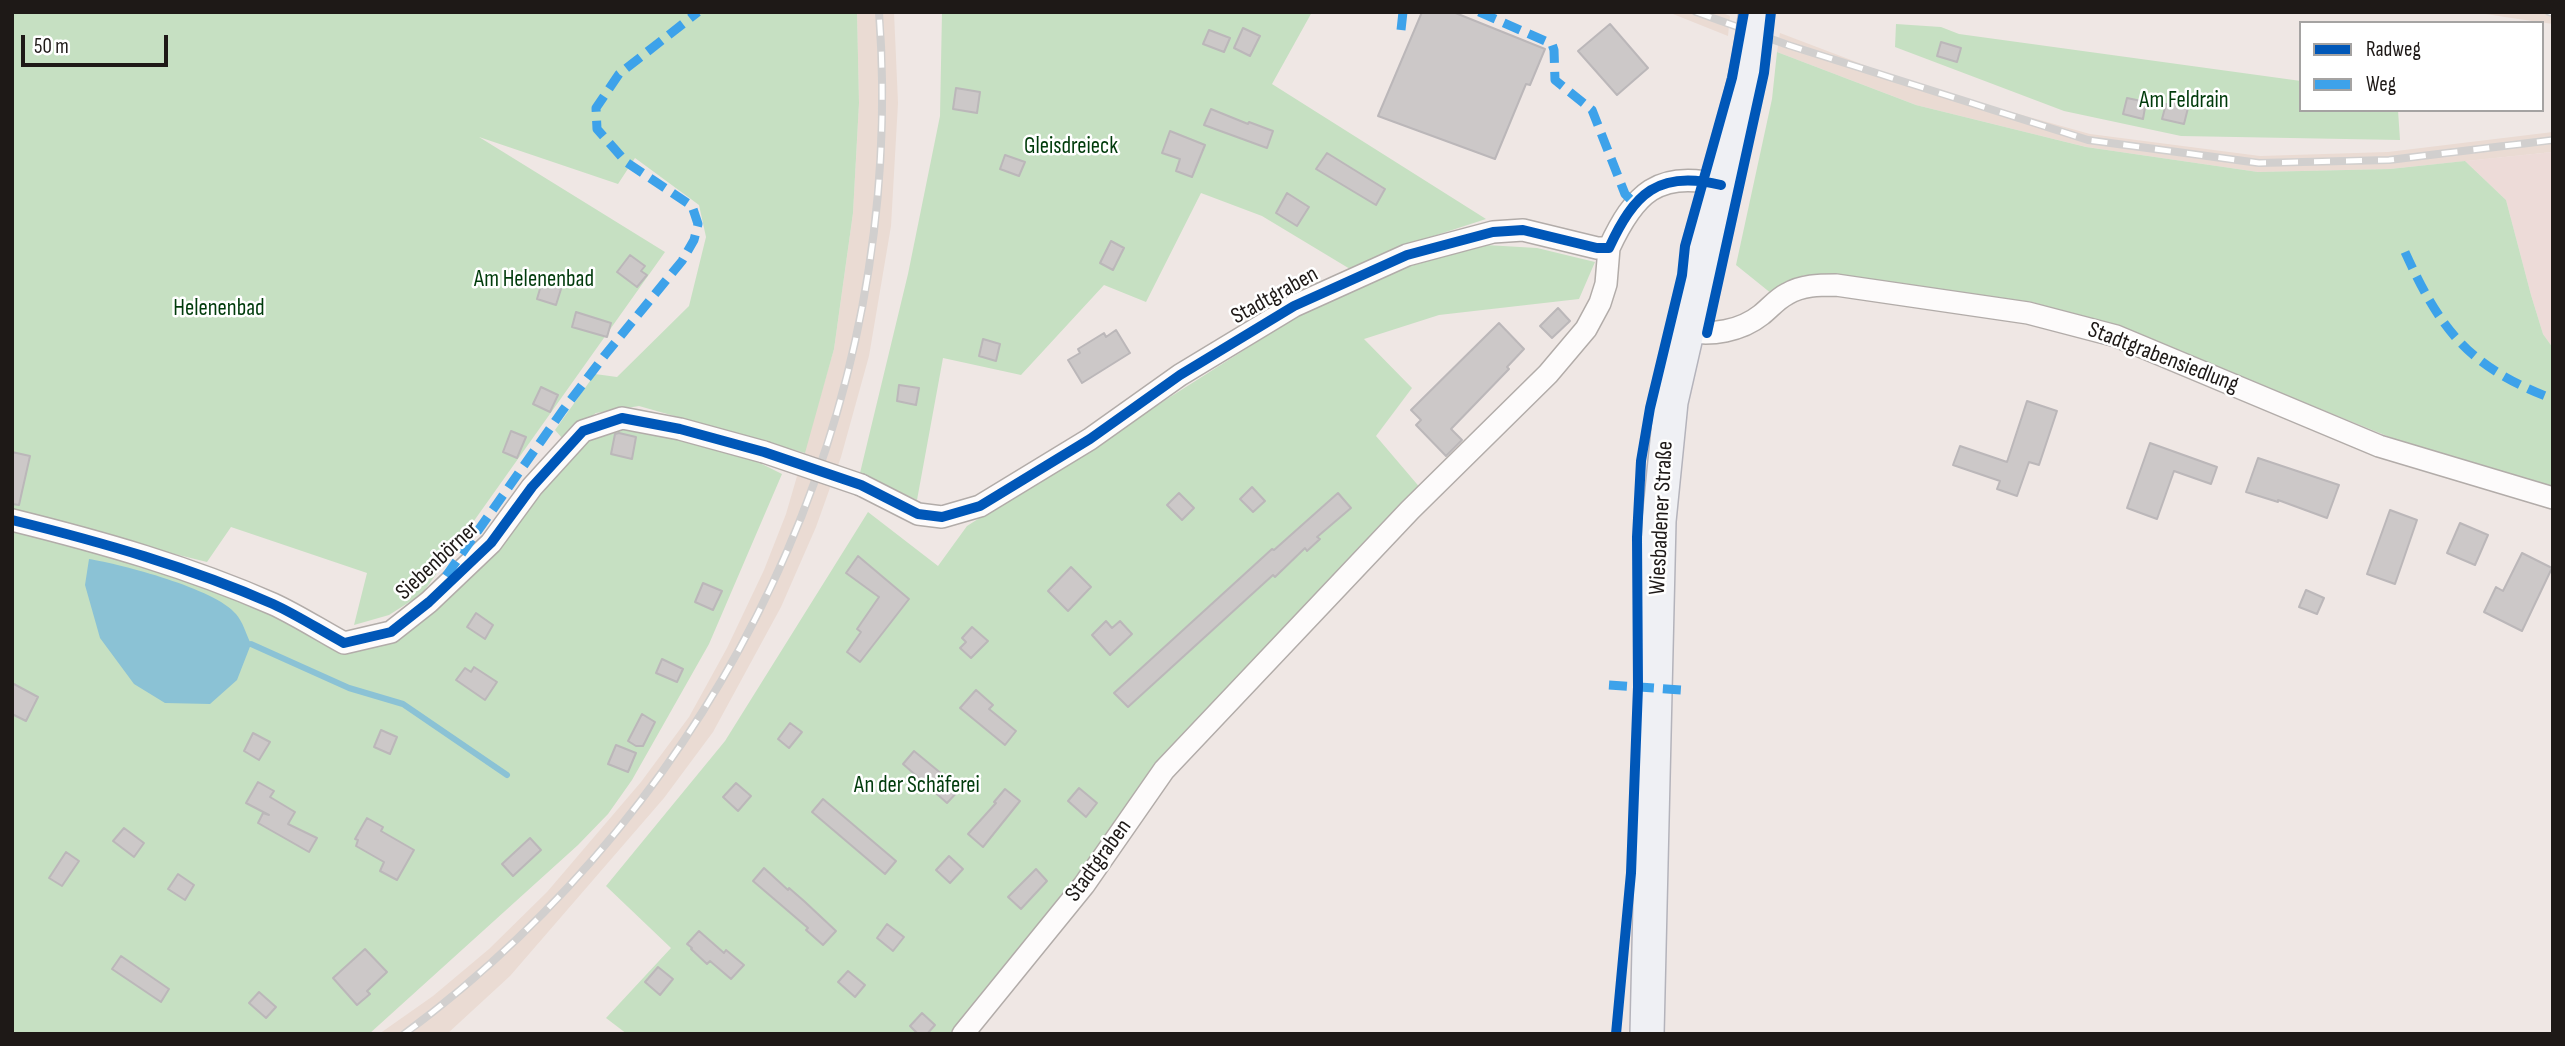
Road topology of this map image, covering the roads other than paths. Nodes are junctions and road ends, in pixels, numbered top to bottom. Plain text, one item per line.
1 (1756, 12) edge
2 (1721, 185) junction
3 (1609, 248) junction
4 (1686, 331) junction
5 (861, 485) joint
6 (2553, 498) edge
7 (12, 520) edge
8 (963, 1034) edge
9 (1647, 1034) edge

1 - 2 main road, Wiesbadener Straße, bridge
2 - 3 street, Stadtgraben
2 - 4 main road, Wiesbadener Straße
3 - 5 street, Stadtgraben
3 - 8 street, Stadtgraben
4 - 6 street, Stadtgrabensiedlung
4 - 9 main road, Wiesbadener Straße
5 - 7 street, Siebenbörner, bridge

